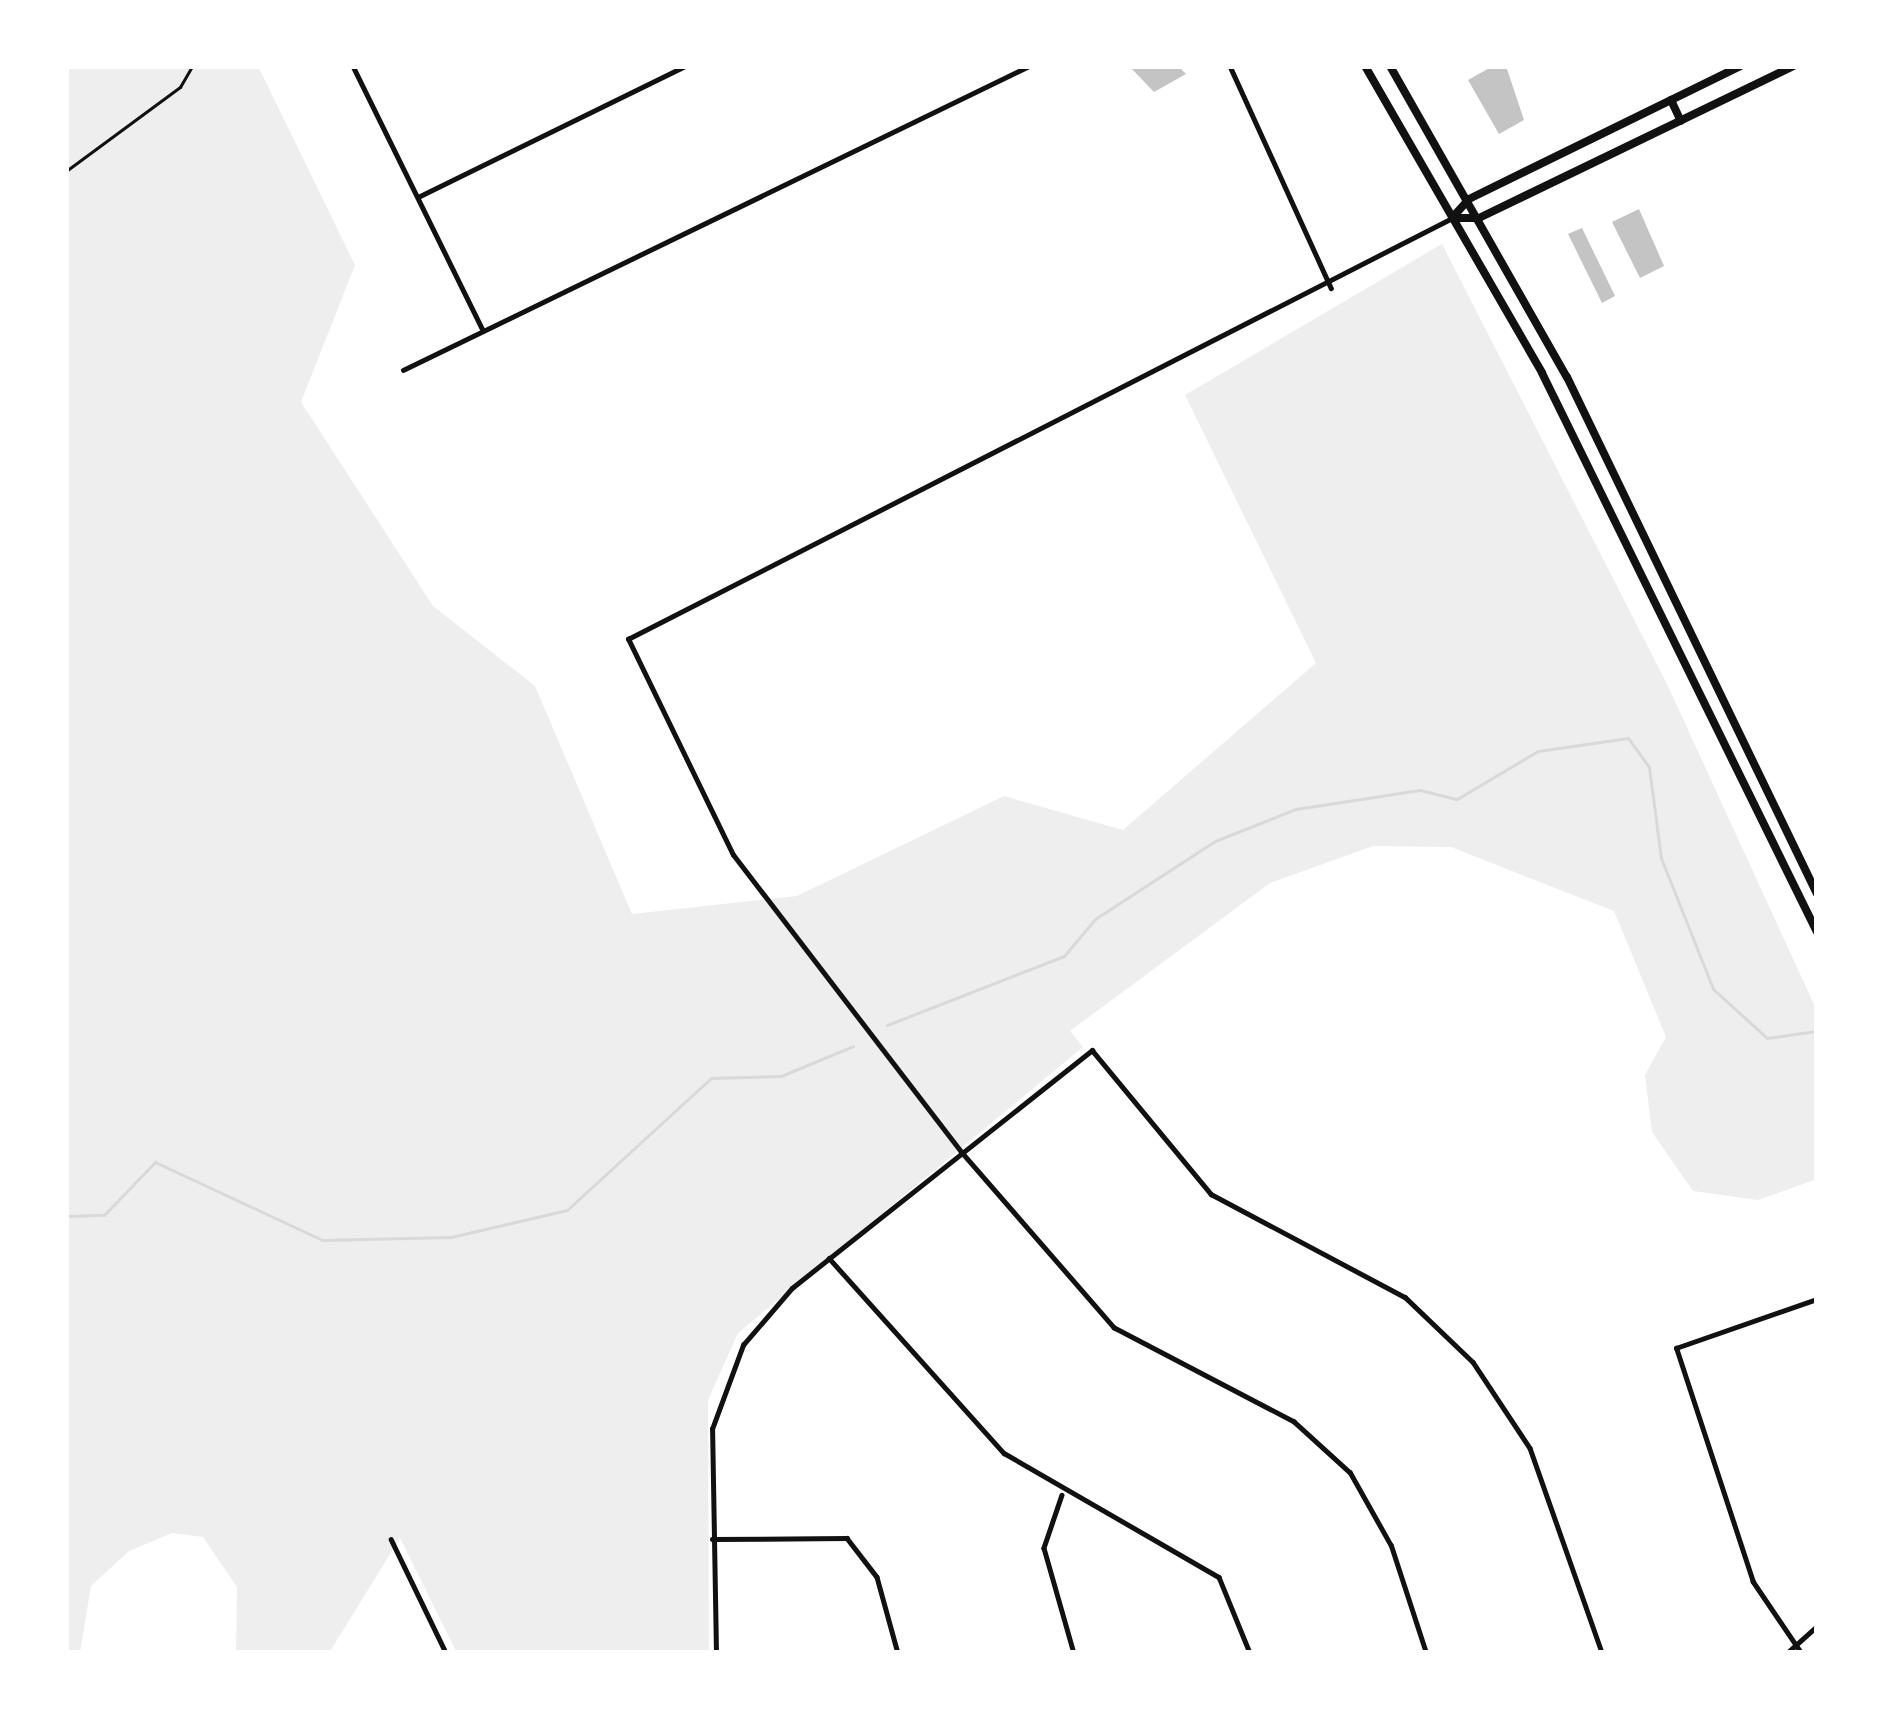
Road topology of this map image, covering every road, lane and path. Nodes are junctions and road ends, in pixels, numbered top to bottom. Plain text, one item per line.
1 (192, 66) edge
2 (353, 66) edge
3 (685, 66) edge
4 (1029, 66) edge
5 (1230, 66) edge
6 (1365, 66) edge
7 (1390, 66) edge
8 (1740, 66) edge
9 (1794, 66) edge
10 (1671, 100) junction
11 (1681, 121) junction
12 (66, 171) edge
13 (418, 197) junction
14 (1468, 199) junction
15 (1452, 218) junction
16 (1479, 218) junction
17 (1330, 288) junction
18 (484, 332) junction
19 (403, 370) dead end
20 (1817, 894) edge
21 (1817, 932) edge
22 (961, 1153) junction
23 (829, 1258) junction
24 (1817, 1299) edge
25 (1062, 1496) junction
26 (391, 1539) dead end
27 (712, 1539) junction
28 (1817, 1627) edge
29 (1795, 1646) junction
30 (446, 1653) edge
31 (716, 1653) edge
32 (898, 1653) edge
33 (1074, 1653) edge
34 (1250, 1653) edge
35 (1426, 1653) edge
36 (1602, 1653) edge
37 (1787, 1653) edge
38 (1801, 1653) edge

1 - 12 path
2 - 13 street
3 - 13 street
4 - 18 street
5 - 17 street
6 - 15 main road
7 - 14 main road
8 - 10 main road
9 - 11 main road
10 - 11 main road
10 - 14 main road
11 - 16 main road
13 - 18 street
14 - 15 main road
14 - 16 main road
15 - 16 main road
15 - 17 street
15 - 21 main road
16 - 20 main road
17 - 22 street
18 - 19 street
22 - 23 street
22 - 35 street
22 - 36 street
23 - 25 street
23 - 27 street
24 - 29 street
25 - 33 street
25 - 34 street
26 - 30 street
27 - 31 street
27 - 32 street
28 - 29 street
29 - 37 street
29 - 38 street

